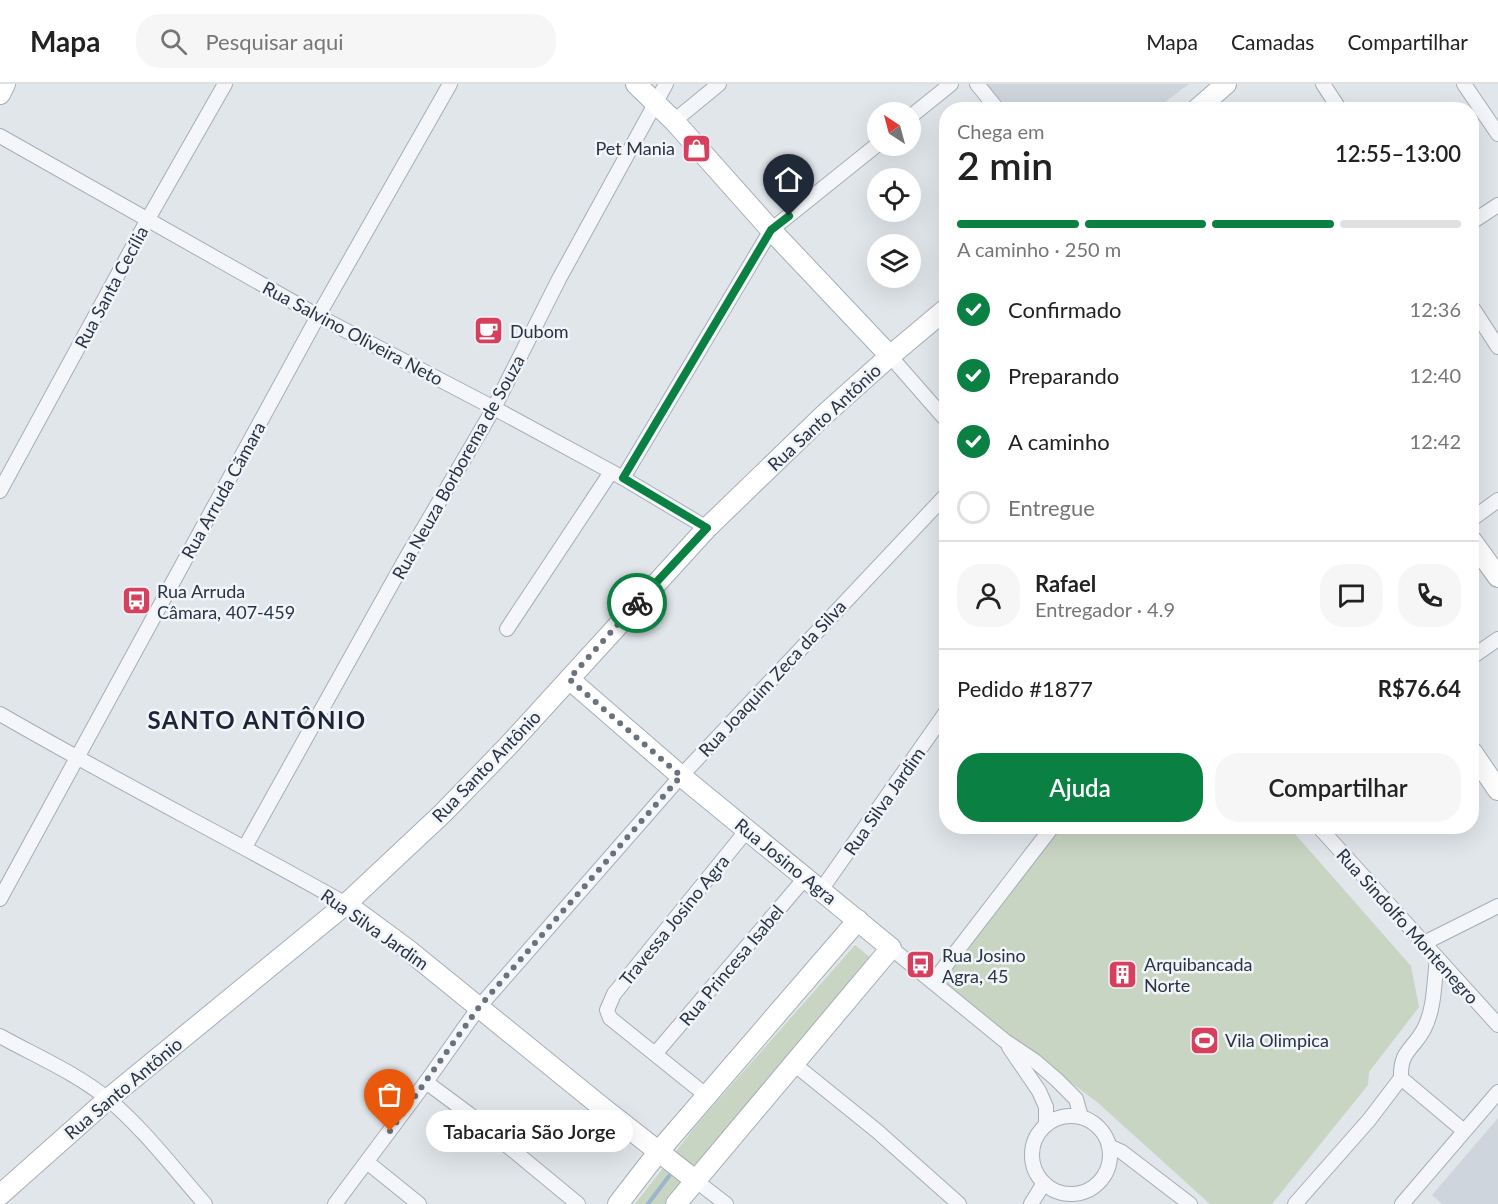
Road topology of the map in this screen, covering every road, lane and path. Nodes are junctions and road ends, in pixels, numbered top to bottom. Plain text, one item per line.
1 (5, 84) edge
2 (225, 84) edge
3 (450, 84) edge
4 (636, 84) edge
5 (666, 84) edge
6 (719, 84) edge
7 (951, 84) edge
8 (977, 84) edge
9 (1226, 84) edge
10 (1323, 84) edge
11 (1464, 84) edge
12 (0, 94) edge
13 (992, 102) edge
14 (1205, 102) edge
15 (1335, 102) edge
16 (1476, 102) edge
17 (656, 104) junction
18 (1479, 106) edge
19 (921, 108) edge
20 (674, 121) junction
21 (1498, 134) edge
22 (0, 136) edge
23 (867, 153) edge
24 (1498, 205) edge
25 (1479, 217) edge
26 (148, 219) junction
27 (771, 230) junction
28 (939, 315) edge
29 (318, 316) junction
30 (1479, 318) edge
31 (1498, 347) edge
32 (890, 356) junction
33 (494, 408) junction
34 (939, 412) edge
35 (617, 475) junction
36 (0, 491) edge
37 (1498, 500) edge
38 (939, 502) edge
39 (1479, 514) edge
40 (707, 528) junction
41 (1479, 551) edge
42 (1498, 577) edge
43 (507, 629) dead end
44 (1498, 639) edge
45 (1479, 652) edge
46 (569, 679) junction
47 (0, 714) edge
48 (939, 722) edge
49 (78, 759) junction
50 (1479, 762) edge
51 (681, 776) junction
52 (1498, 790) edge
53 (747, 830) junction
54 (1047, 834) edge
55 (1325, 834) edge
56 (245, 847) junction
57 (806, 877) junction
58 (821, 890) junction
59 (0, 899) edge
60 (346, 904) junction
61 (1498, 906) edge
62 (858, 920) junction
63 (1424, 943) junction
64 (891, 948) junction
65 (1437, 959) junction
66 (933, 982) junction
67 (479, 1007) junction
68 (1498, 1025) edge
69 (0, 1036) edge
70 (1005, 1041) junction
71 (656, 1054) junction
72 (794, 1064) junction
73 (1401, 1078) junction
74 (426, 1082) junction
75 (1498, 1092) edge
76 (707, 1096) junction
77 (108, 1099) junction
78 (1081, 1117) junction
79 (1046, 1125) junction
80 (1464, 1131) junction
81 (1109, 1146) junction
82 (662, 1153) junction
83 (367, 1162) junction
84 (692, 1177) junction
85 (1044, 1183) junction
86 (0, 1195) edge
87 (1072, 1199) edge
88 (1410, 1201) edge
89 (205, 1204) edge
90 (335, 1204) edge
91 (419, 1204) edge
92 (578, 1204) edge
93 (618, 1204) edge
94 (676, 1204) edge
95 (726, 1204) edge
96 (959, 1204) edge
97 (1031, 1204) edge
98 (1190, 1204) edge
99 (1295, 1204) edge

1 - 12 main road
2 - 26 street, Rua Santa Cecília
3 - 29 street, Rua Arruda Cãmara
4 - 17 main road
5 - 17 street, Rua Neuza Borborema de Souza
6 - 20 street
7 - 19 street
8 - 13 street
9 - 14 main road
10 - 15 street
11 - 16 street
17 - 20 main road
17 - 33 street, Rua Neuza Borborema de Souza
18 - 21 street
20 - 27 main road
22 - 26 street, Rua Salvino Oliveira Neto
23 - 27 street
24 - 25 street
26 - 29 street, Rua Salvino Oliveira Neto
26 - 36 street, Rua Santa Cecília
27 - 32 main road
27 - 35 street
28 - 32 main road, Rua Santo Antônio
29 - 33 street, Rua Salvino Oliveira Neto
29 - 49 street, Rua Arruda Cãmara
30 - 31 street
32 - 34 street
32 - 40 main road, Rua Santo Antônio
33 - 35 street, Rua Salvino Oliveira Neto
33 - 56 street, Rua Neuza Borborema de Souza
35 - 40 street, Rua Salvino Oliveira Neto
35 - 43 street
37 - 39 street
38 - 51 street, Rua Joaquim Zeca da Silva
40 - 46 main road, Rua Santo Antônio
41 - 42 main road
44 - 45 street
46 - 51 main road, Rua Josino Agra
46 - 60 main road, Rua Santo Antônio
47 - 49 street, Rua Silva Jardim
48 - 58 street, Rua Silva Jardim
49 - 56 street, Rua Silva Jardim
49 - 59 street, Rua Arruda Cãmara
50 - 52 main road
51 - 53 main road, Rua Josino Agra
51 - 67 street, Rua Joaquim Zeca da Silva
53 - 57 main road, Rua Josino Agra
53 - 71 street, Travessa Josino Agra
54 - 66 street
55 - 63 street, Rua Sindolfo Montenegro
56 - 60 street, Rua Silva Jardim
57 - 58 main road, Rua Josino Agra
57 - 71 street, Rua Princesa Isabel
58 - 62 main road, Rua Josino Agra
60 - 67 main road, Rua Silva Jardim
60 - 77 main road, Rua Santo Antônio
61 - 63 street
62 - 64 main road, Rua Josino Agra
62 - 76 main road
63 - 65 street, Rua Sindolfo Montenegro
64 - 66 street, Rua Josino Agra
64 - 72 main road
65 - 68 street, Rua Sindolfo Montenegro
65 - 73 street
66 - 70 street, Rua Josino Agra
67 - 74 street, Rua Joaquim Zeca da Silva
67 - 82 main road, Rua Silva Jardim
69 - 77 street
70 - 78 street, Rua Josino Agra
70 - 79 street, Rua Josino Agra
71 - 76 street
72 - 84 main road
72 - 96 street
73 - 80 street
73 - 99 street
74 - 83 street, Rua Joaquim Zeca da Silva
74 - 92 street
75 - 80 street
76 - 82 main road
77 - 86 main road, Rua Santo Antônio
77 - 89 street
78 - 79 street
78 - 81 street
79 - 85 street
80 - 88 street
81 - 87 street
81 - 98 street
82 - 84 main road, Rua Silva Jardim
82 - 93 main road
83 - 90 street, Rua Joaquim Zeca da Silva
83 - 91 street
84 - 94 main road
84 - 95 street
85 - 87 street
85 - 97 street

